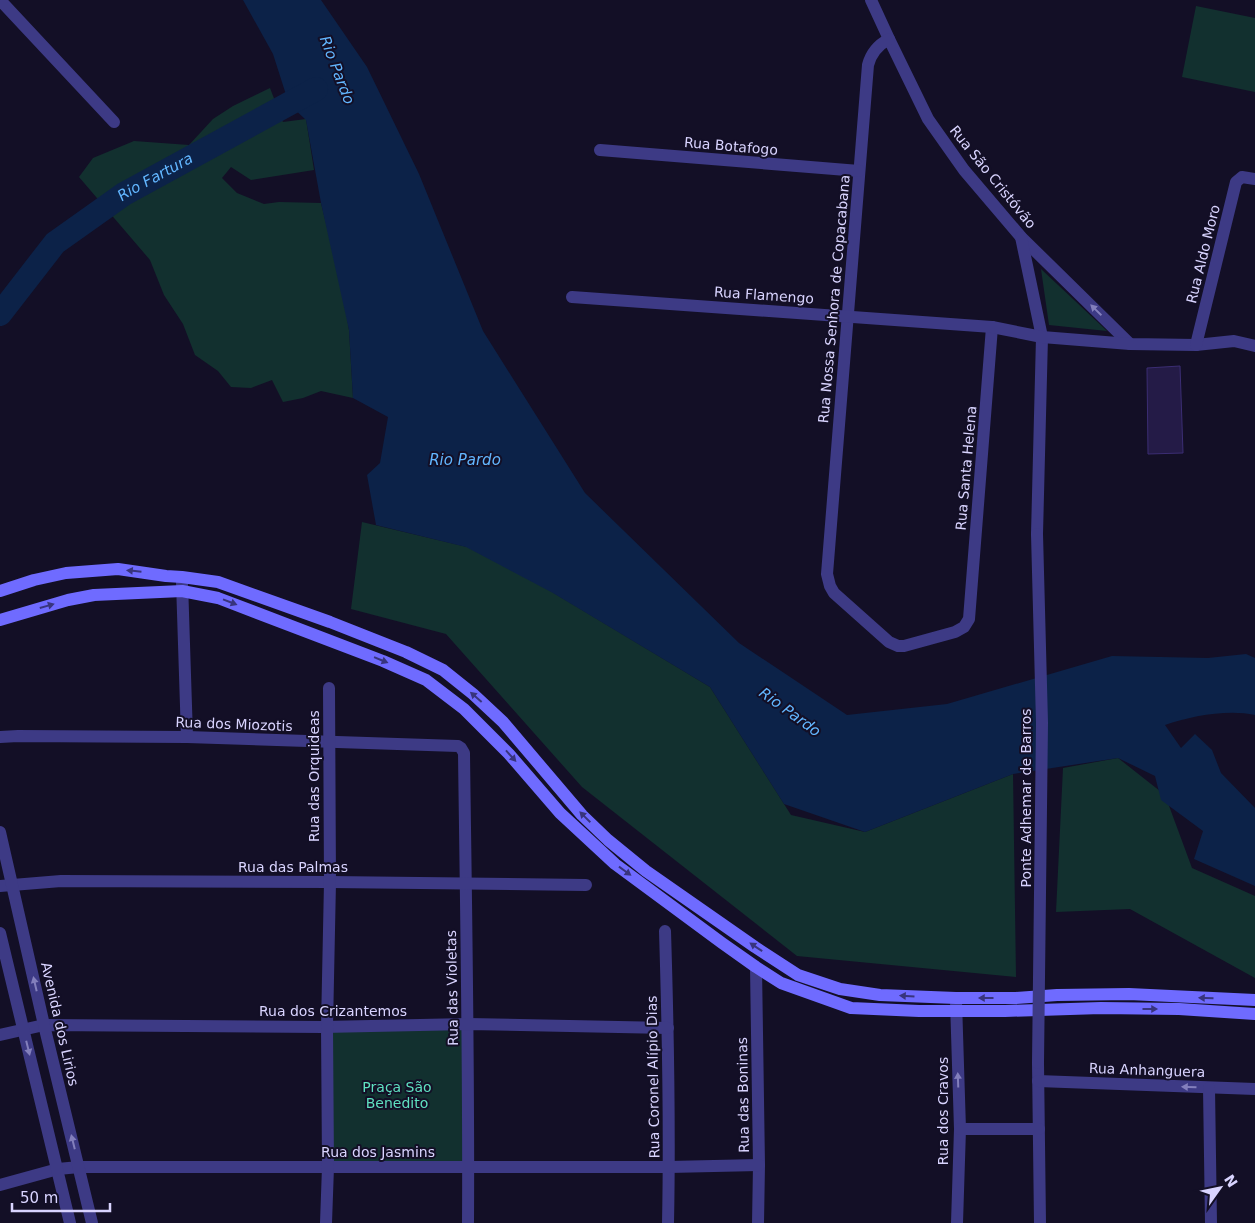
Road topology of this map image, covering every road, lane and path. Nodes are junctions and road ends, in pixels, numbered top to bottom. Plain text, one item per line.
1 (0, 0) edge
2 (871, 0) edge
3 (889, 39) junction
4 (114, 122) dead end
5 (600, 150) dead end
6 (859, 171) junction
7 (1251, 178) edge
8 (1021, 237) junction
9 (572, 297) dead end
10 (848, 316) junction
11 (992, 327) junction
12 (1042, 337) junction
13 (1130, 344) junction
14 (1196, 345) junction
15 (1255, 346) edge
16 (182, 577) junction
17 (0, 591) edge
18 (182, 591) junction
19 (970, 612) joint
20 (0, 620) edge
21 (328, 688) dead end
22 (0, 737) edge
23 (187, 737) junction
24 (330, 743) junction
25 (464, 753) joint
26 (0, 832) edge
27 (330, 882) junction
28 (466, 884) junction
29 (6, 885) edge
30 (586, 885) dead end
31 (665, 931) dead end
32 (0, 933) edge
33 (756, 967) junction
34 (1255, 1000) edge
35 (956, 1004) junction
36 (1255, 1014) edge
37 (44, 1024) junction
38 (468, 1024) junction
39 (327, 1027) junction
40 (668, 1028) junction
41 (24, 1030) junction
42 (0, 1035) edge
43 (1038, 1081) junction
44 (1209, 1088) junction
45 (1255, 1089) edge
46 (960, 1128) junction
47 (1039, 1129) junction
48 (759, 1165) junction
49 (79, 1167) junction
50 (328, 1167) junction
51 (468, 1167) junction
52 (669, 1167) junction
53 (58, 1169) junction
54 (0, 1185) edge
55 (70, 1223) edge
56 (92, 1223) edge
57 (326, 1223) edge
58 (468, 1223) edge
59 (668, 1223) edge
60 (758, 1223) edge
61 (956, 1223) edge
62 (1040, 1223) edge
63 (1211, 1223) edge

1 - 4 street
2 - 3 street, Rua São Cristóvão
3 - 6 street, Rua Nossa Senhora de Copacabana
3 - 8 street, Rua São Cristóvão
5 - 6 street, Rua Botafogo
6 - 10 street, Rua Nossa Senhora de Copacabana
7 - 14 street, Rua Aldo Moro
8 - 12 street, Ponte Adhemar de Barros
13 -> 8 street, Rua São Cristóvão
9 - 10 street, Rua Flamengo
10 - 11 street, Rua Flamengo
10 - 19 street, Rua Nossa Senhora de Copacabana
11 - 12 street, Rua Flamengo
11 - 19 street, Rua Santa Helena
12 - 13 street, Rua Flamengo
12 - 43 street, Ponte Adhemar de Barros, bridge
13 - 14 street, Rua Flamengo
14 - 15 street, Rua Flamengo
16 -> 17 main road
16 - 18 street
35 -> 16 main road
20 -> 18 main road
18 - 23 street
18 -> 33 main road
21 - 24 street, Rua das Orquideas
22 - 23 street, Rua dos Miozotis
23 - 24 street, Rua dos Miozotis
24 - 25 street, Rua dos Miozotis
24 - 27 street, Rua das Orquideas
25 - 28 street, Rua das Violetas
26 - 29 street, Avenida dos Lirios
27 - 28 street, Rua das Palmas
27 - 29 street, Rua das Palmas
27 - 39 street, Rua das Orquideas
28 - 30 street, Rua das Palmas
28 - 38 street, Rua das Violetas
37 -> 29 street, Avenida dos Lirios
31 - 40 street, Rua Coronel Alípio Dias
32 - 41 street
33 - 35 main road
33 - 48 street, Rua das Boninas
34 -> 35 main road
35 -> 36 main road
46 -> 35 street, Rua dos Cravos
37 - 39 street, Rua dos Crizantemos
37 - 41 street, Rua dos Crizantemos
49 -> 37 street, Avenida dos Lirios
38 - 39 street, Rua dos Crizantemos
38 - 40 street, Rua dos Crizantemos
38 - 51 street, Rua das Violetas
39 - 50 street, Rua das Orquideas
40 - 52 street, Rua Coronel Alípio Dias
41 - 42 street, Rua dos Crizantemos
41 -> 53 street
44 -> 43 street, Rua Anhanguera
43 - 47 street, Ponte Adhemar de Barros
44 - 45 street, Rua Anhanguera
44 - 63 street
46 - 47 street
46 - 61 street, Rua dos Cravos
47 - 62 street, Ponte Adhemar de Barros
48 - 52 street, Rua dos Jasmins
48 - 60 street, Rua das Boninas
49 - 50 street, Rua dos Jasmins
49 - 53 street, Rua dos Jasmins
49 - 56 street, Avenida dos Lirios
50 - 51 street, Rua dos Jasmins
50 - 57 street, Rua das Orquideas
51 - 52 street, Rua dos Jasmins
51 - 58 street, Rua das Violetas
52 - 59 street, Rua Coronel Alípio Dias
53 - 54 street, Rua dos Jasmins
53 - 55 street

